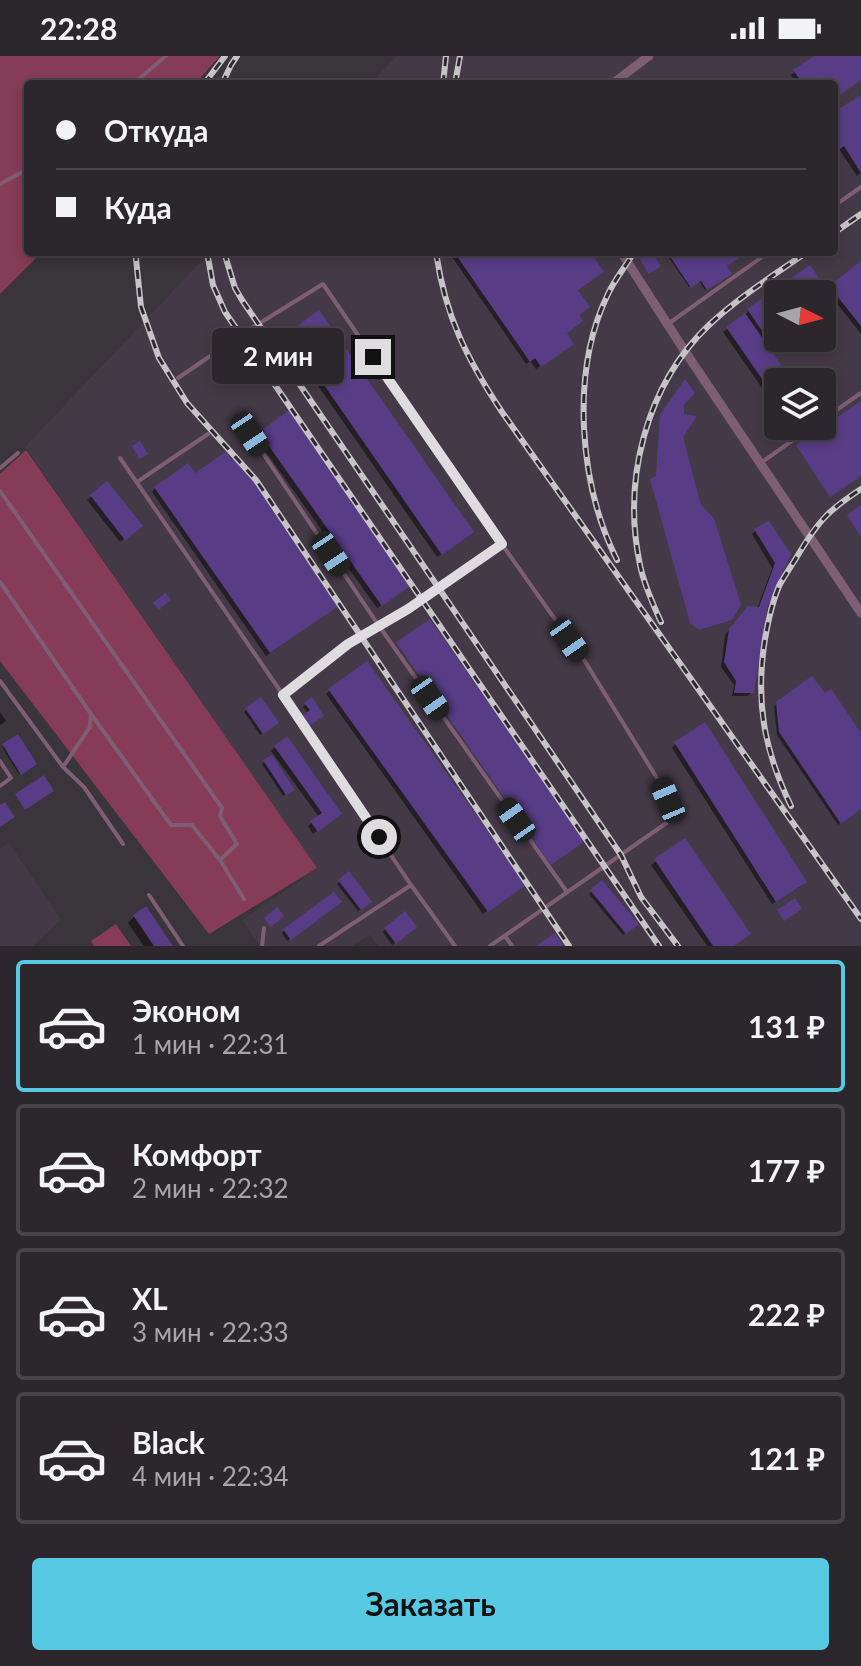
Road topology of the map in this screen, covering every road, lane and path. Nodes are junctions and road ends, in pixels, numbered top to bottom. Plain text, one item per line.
1 (166, 56) edge
2 (649, 56) edge
3 (138, 80) edge
4 (617, 80) edge
5 (24, 171) edge
6 (0, 184) edge
7 (861, 187) edge
8 (838, 203) edge
9 (624, 256) edge
10 (763, 256) edge
11 (668, 324) junction
12 (178, 378) dead end
13 (861, 393) edge
14 (836, 410) edge
15 (208, 434) dead end
16 (250, 434) dead end
17 (793, 440) edge
18 (18, 453) dead end
19 (120, 458) dead end
20 (760, 463) junction
21 (0, 468) edge
22 (137, 483) junction
23 (0, 491) edge
24 (502, 544) junction
25 (0, 582) edge
26 (861, 613) edge
27 (379, 626) junction
28 (0, 681) edge
29 (283, 695) junction
30 (91, 714) junction
31 (0, 761) edge
32 (63, 767) junction
33 (0, 786) edge
34 (123, 844) dead end
35 (220, 860) junction
36 (411, 885) junction
37 (567, 892) junction
38 (149, 895) dead end
39 (244, 899) dead end
40 (264, 928) dead end
41 (505, 936) junction
42 (183, 946) edge
43 (262, 946) edge
44 (319, 946) edge
45 (455, 946) edge
46 (490, 946) edge
47 (512, 946) edge

1 - 3 lane
2 - 4 street
5 - 6 lane
7 - 8 lane
9 - 11 street
10 - 11 lane
11 - 20 street
12 - 24 lane
13 - 14 lane
15 - 22 lane
16 - 27 lane
17 - 20 lane
18 - 21 lane
19 - 22 lane
20 - 26 street
22 - 29 lane
23 - 35 lane
24 - 27 lane
24 - 37 lane
25 - 30 lane
27 - 29 lane
27 - 37 lane
28 - 32 lane
29 - 36 lane
30 - 32 lane
30 - 35 lane
31 - 33 lane
32 - 34 lane
35 - 39 lane
36 - 44 lane
36 - 45 lane
37 - 41 lane
38 - 42 lane
40 - 43 lane
41 - 46 lane
41 - 47 lane

